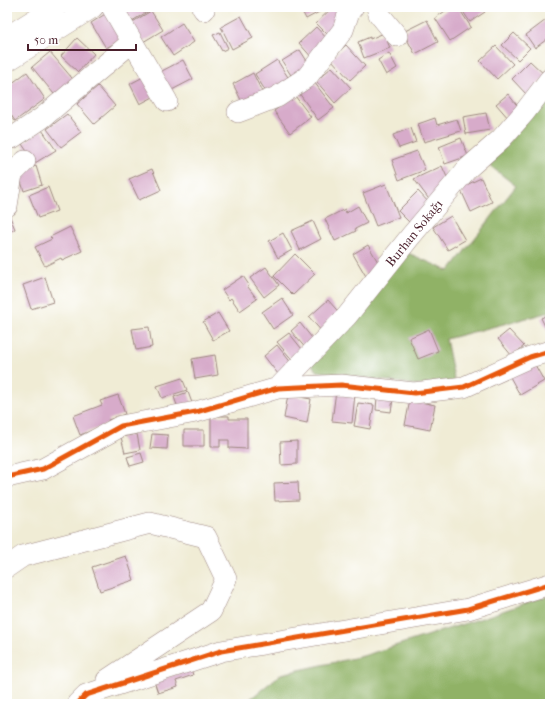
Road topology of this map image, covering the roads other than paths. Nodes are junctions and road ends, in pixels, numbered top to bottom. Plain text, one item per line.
1 (55, 7) edge
2 (93, 7) edge
3 (112, 7) edge
4 (353, 7) edge
5 (377, 7) edge
6 (397, 36) dead end
7 (7, 37) edge
8 (132, 42) junction
9 (7, 61) edge
10 (550, 79) edge
11 (167, 101) dead end
12 (238, 112) dead end
13 (12, 138) dead end
14 (25, 161) dead end
15 (7, 206) edge
16 (550, 352) edge
17 (278, 388) junction
18 (7, 477) edge
19 (7, 567) edge
20 (550, 584) edge
21 (81, 699) edge

1 - 7 street
2 - 9 street
3 - 8 street
4 - 12 street
5 - 6 street
8 - 11 street
8 - 13 street
10 - 17 street, Burhan Sokağı
14 - 15 street
16 - 17 street
17 - 18 street
19 - 21 street
20 - 21 street

